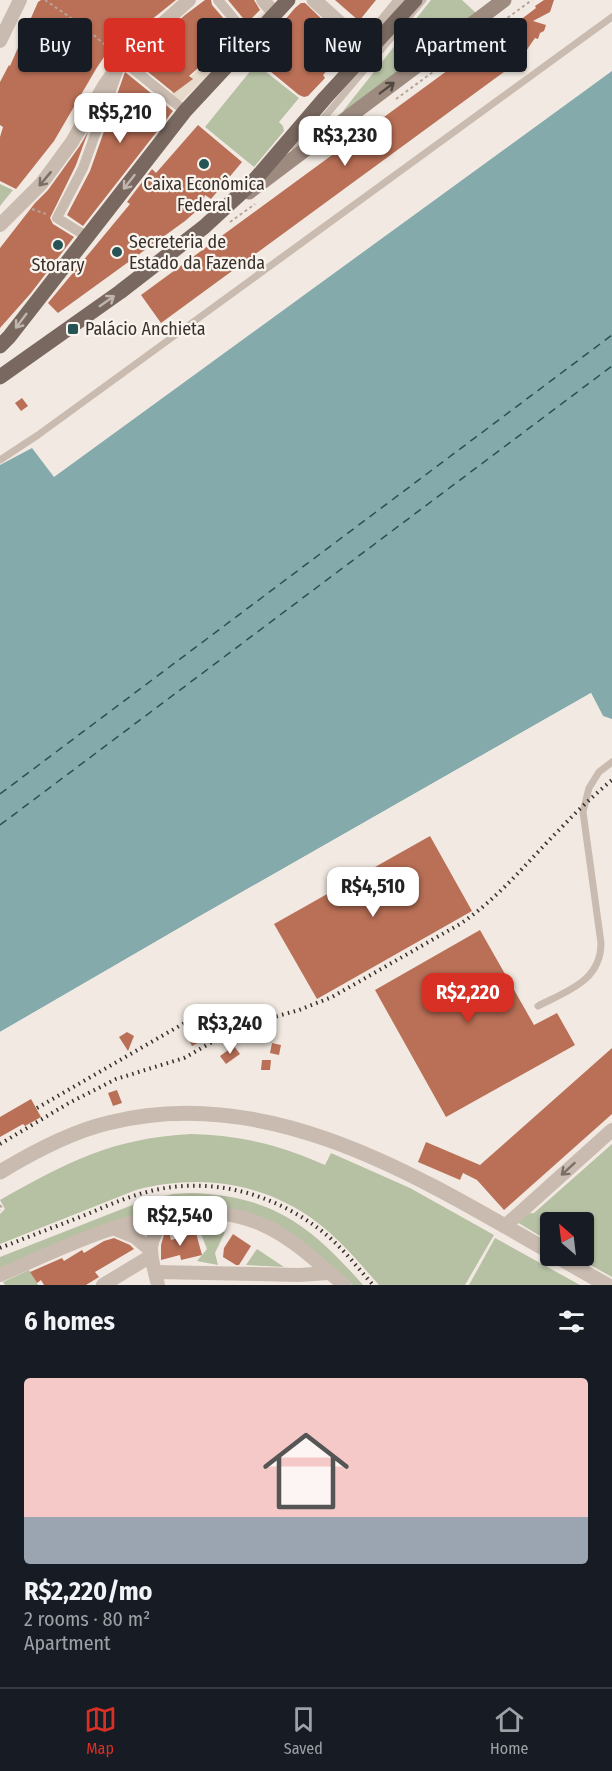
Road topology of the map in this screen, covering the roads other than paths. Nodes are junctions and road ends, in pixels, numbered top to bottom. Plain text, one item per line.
1 (20, 0) edge
2 (189, 0) edge
3 (218, 0) edge
4 (263, 0) edge
5 (288, 0) edge
6 (314, 0) edge
7 (402, 0) edge
8 (415, 0) edge
9 (423, 0) edge
10 (504, 0) edge
11 (275, 14) junction
12 (612, 17) edge
13 (169, 18) edge
14 (233, 18) edge
15 (0, 41) edge
16 (114, 72) edge
17 (118, 72) edge
18 (137, 72) edge
19 (185, 111) junction
20 (269, 177) junction
21 (0, 225) edge
22 (204, 227) junction
23 (86, 236) junction
24 (0, 346) edge
25 (0, 377) edge
26 (0, 460) edge
27 (612, 762) edge
28 (538, 1006) dead end
29 (612, 1130) edge
30 (0, 1172) edge
31 (165, 1216) junction
32 (505, 1226) junction
33 (113, 1228) junction
34 (540, 1246) edge
35 (150, 1252) junction
36 (574, 1266) edge
37 (329, 1273) junction
38 (0, 1275) edge
39 (157, 1278) edge
40 (300, 1280) edge
41 (103, 1285) edge
42 (344, 1285) edge
43 (607, 1285) edge

1 - 15 street
2 - 13 street
3 - 14 street
4 - 11 street
5 - 11 main road
6 - 7 street
8 - 22 main road
9 - 20 lane
20 -> 10 main road
11 - 19 main road
12 - 26 lane
16 -> 21 street
17 - 23 street
18 - 19 street
19 -> 23 main road
20 - 22 main road
25 -> 22 main road
23 -> 24 main road
27 - 28 lane
29 -> 32 street
30 - 32 street
31 - 33 street
31 - 35 street
31 - 37 street
32 - 34 street
33 - 35 street
33 - 38 street
35 - 39 street
35 - 41 street
36 - 43 street
37 - 40 street
37 - 42 street
39 - 40 street

